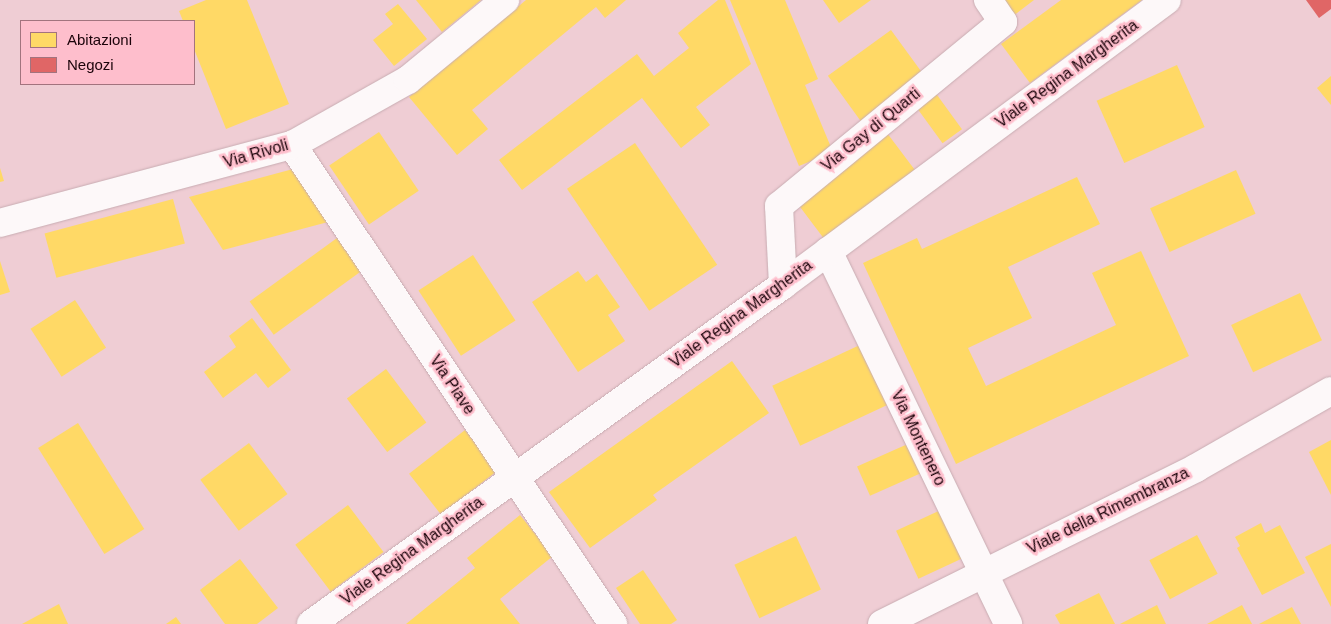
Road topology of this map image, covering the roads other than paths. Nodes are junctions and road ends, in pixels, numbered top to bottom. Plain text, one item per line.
1 (505, 0) edge
2 (988, 0) edge
3 (1167, 0) edge
4 (292, 145) junction
5 (0, 223) edge
6 (828, 251) junction
7 (783, 285) junction
8 (1331, 391) edge
9 (514, 477) junction
10 (983, 573) junction
11 (311, 624) edge
12 (613, 624) edge
13 (882, 624) edge
14 (1008, 624) edge

1 - 4 street, Via Rivoli
2 - 7 street, Via Gay di Quarti
3 - 6 street, Viale Regina Margherita
4 - 5 street, Via Rivoli
4 - 9 street, Via Piave
6 - 7 street, Viale Regina Margherita
6 - 10 street, Via Montenero
7 - 9 street, Viale Regina Margherita
8 - 10 street, Viale della Rimembranza
9 - 11 street, Viale Regina Margherita
9 - 12 street, Via Piave
10 - 13 street, Viale della Rimembranza
10 - 14 street, Via Montenero

